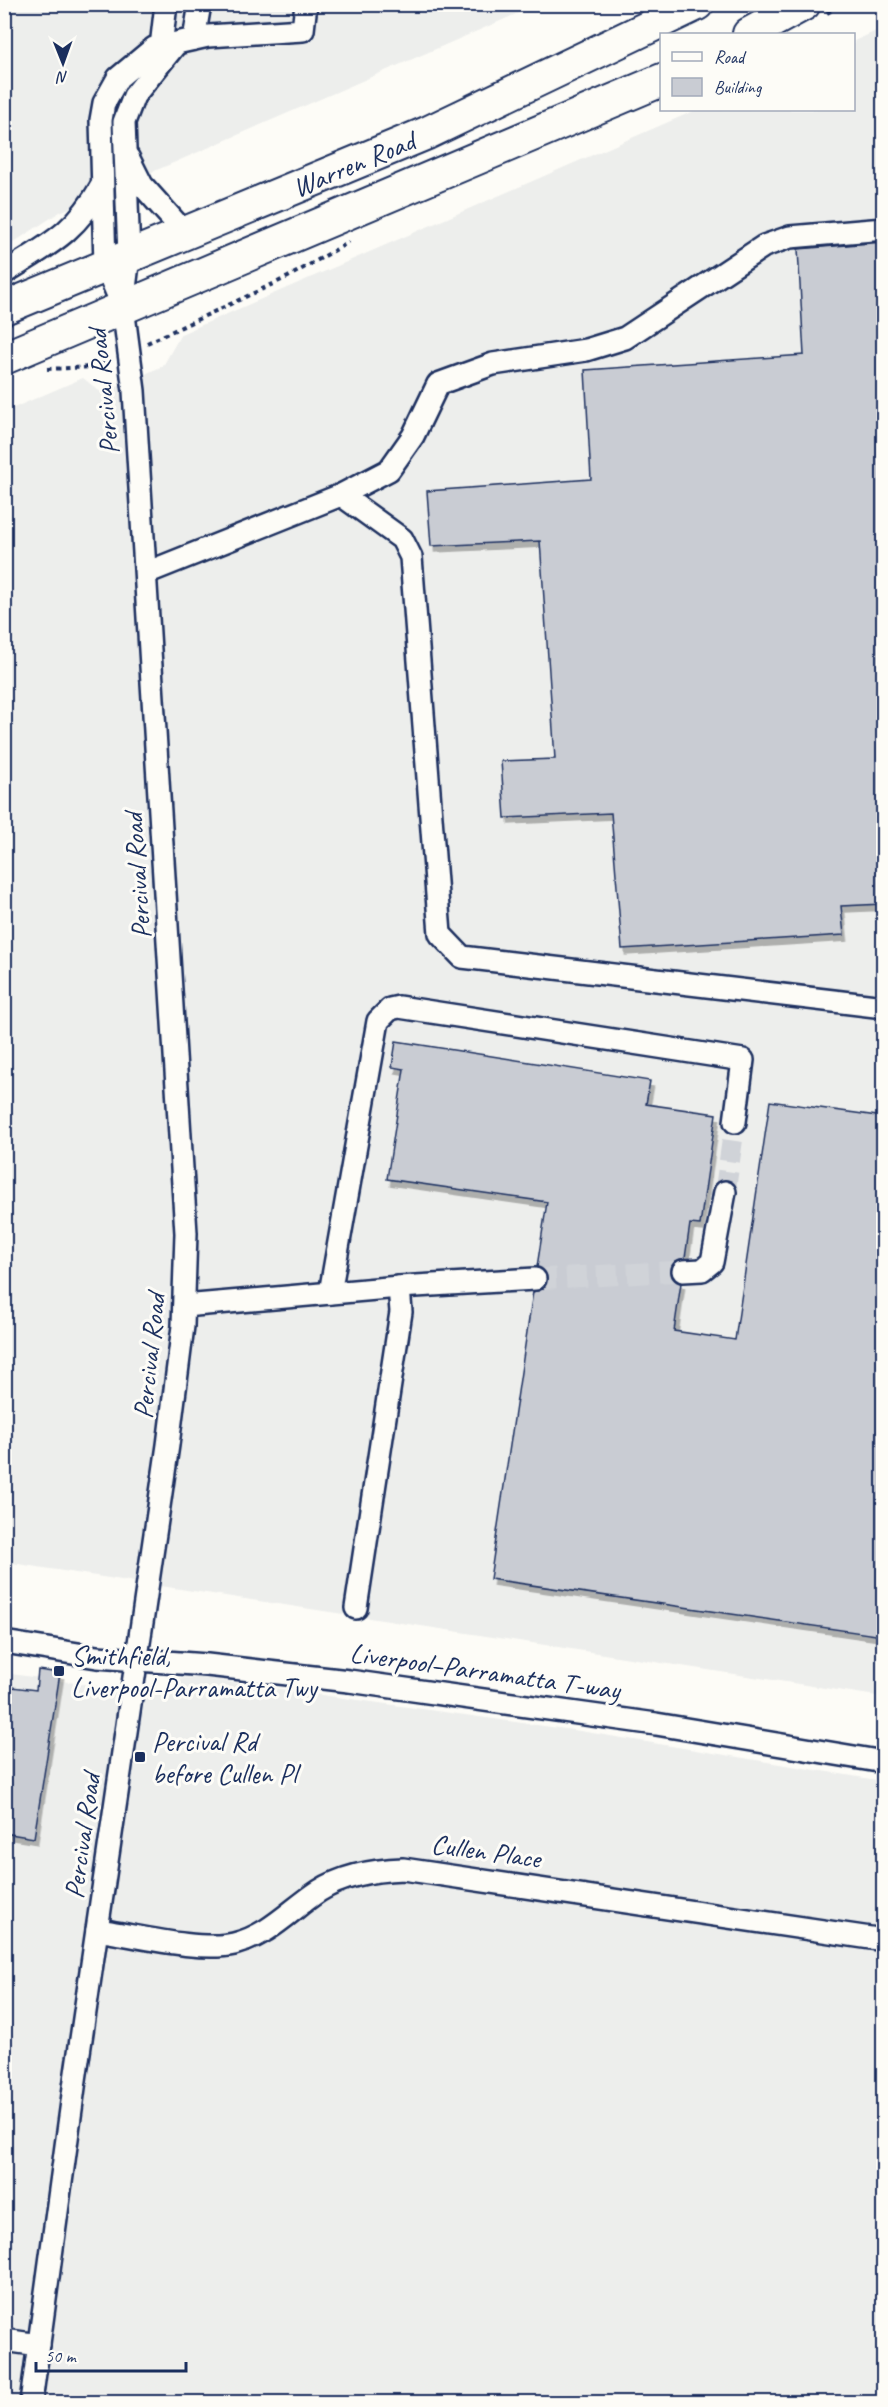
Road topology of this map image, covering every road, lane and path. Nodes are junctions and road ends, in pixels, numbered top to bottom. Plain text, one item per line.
1 (166, 4) edge
2 (200, 4) edge
3 (306, 4) edge
4 (697, 4) edge
5 (804, 4) edge
6 (751, 33) edge
7 (177, 43) junction
8 (660, 81) edge
9 (125, 151) junction
10 (103, 184) junction
11 (884, 229) edge
12 (185, 233) junction
13 (356, 238) dead end
14 (117, 260) junction
15 (4, 273) edge
16 (123, 307) junction
17 (4, 308) edge
18 (130, 350) junction
19 (4, 358) edge
20 (42, 370) dead end
21 (341, 495) junction
22 (146, 573) junction
23 (884, 1007) edge
24 (735, 1122) tunnel mouth
25 (725, 1192) tunnel mouth
26 (683, 1271) tunnel mouth
27 (535, 1279) tunnel mouth
28 (399, 1287) junction
29 (330, 1293) junction
30 (184, 1306) junction
31 (356, 1608) dead end
32 (4, 1642) edge
33 (137, 1659) junction
34 (884, 1762) edge
35 (97, 1930) junction
36 (884, 1940) edge
37 (4, 2340) edge
38 (39, 2345) junction
39 (31, 2403) edge

1 - 7 street
2 - 7 street
3 - 7 street
4 - 12 highway, Warren Road
5 - 6 highway
7 - 9 street, Percival Road
7 - 10 street, Percival Road
8 - 16 highway, Warren Road
9 - 12 street
9 - 14 street, Percival Road
10 - 14 street, Percival Road
10 - 15 street
11 - 21 street
12 - 14 highway, Warren Road
13 - 18 path
14 - 16 street, Percival Road
14 - 17 highway, Warren Road
16 - 18 street, Percival Road
16 - 19 highway, Warren Road
18 - 20 path
18 - 22 street, Percival Road
21 - 22 street
21 - 23 street
22 - 30 street, Percival Road
24 - 29 street
25 - 26 street
27 - 28 street
28 - 29 street
28 - 31 street
29 - 30 street
30 - 33 street, Percival Road
32 - 33 street, Liverpool–Parramatta T-way
33 - 34 street, Liverpool–Parramatta T-way
33 - 35 street, Percival Road
35 - 36 street, Cullen Place
35 - 38 street, Percival Road
37 - 38 street
38 - 39 street, Percival Road

